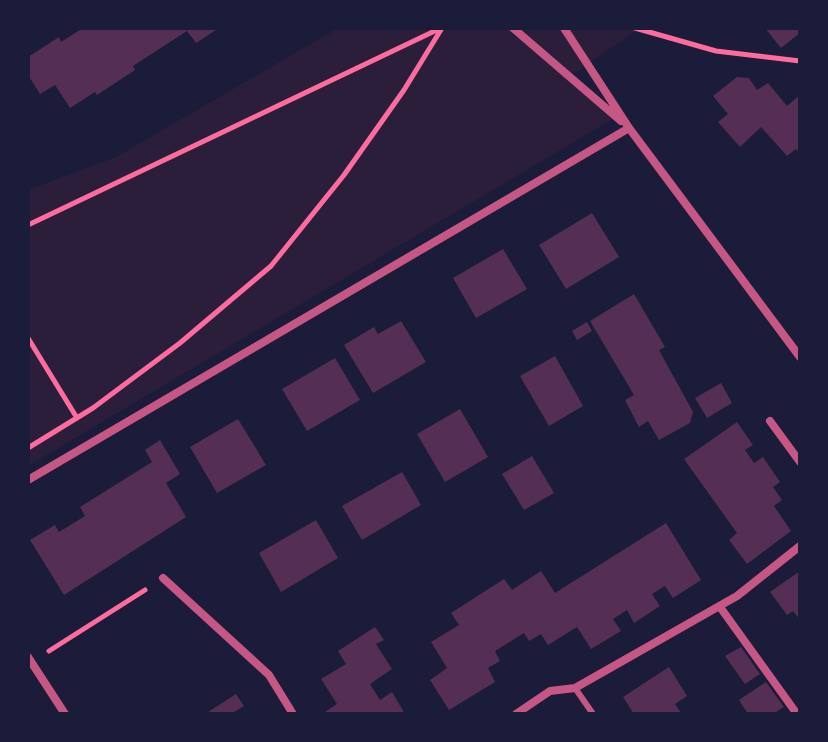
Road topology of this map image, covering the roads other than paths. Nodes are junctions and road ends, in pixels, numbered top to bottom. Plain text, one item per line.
1 (513, 28) edge
2 (564, 28) edge
3 (629, 128) junction
4 (800, 357) edge
5 (770, 421) dead end
6 (800, 462) edge
7 (28, 480) edge
8 (800, 546) edge
9 (163, 578) road end
10 (720, 607) junction
11 (30, 660) edge
12 (575, 688) junction
13 (65, 714) edge
14 (293, 714) edge
15 (516, 714) edge
16 (593, 714) edge
17 (797, 714) edge

1 - 3 street
2 - 3 street
3 - 4 street
3 - 7 street
5 - 6 street
8 - 10 street
9 - 14 street
10 - 12 street
10 - 17 street
11 - 13 street
12 - 15 street
12 - 16 lane

